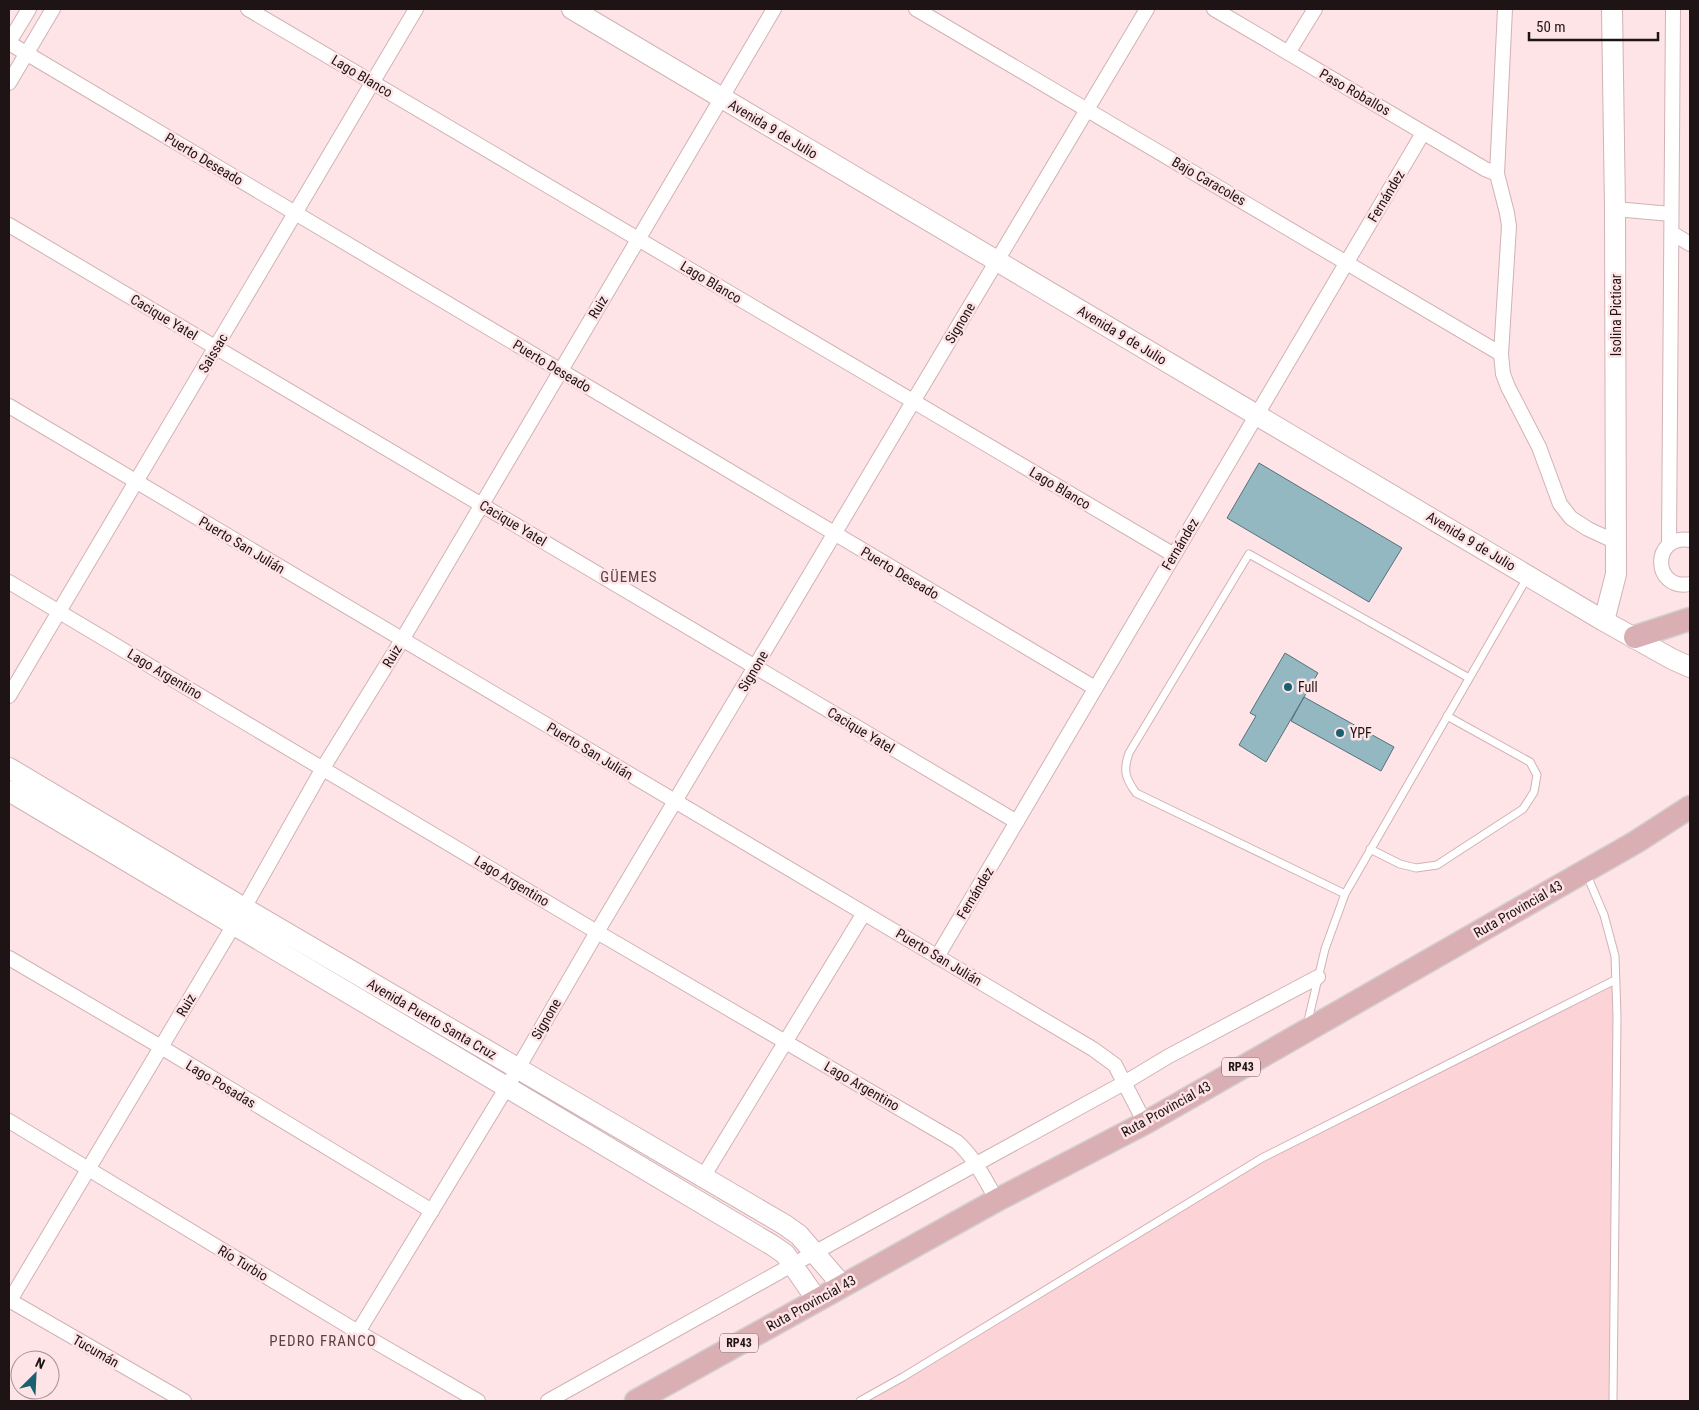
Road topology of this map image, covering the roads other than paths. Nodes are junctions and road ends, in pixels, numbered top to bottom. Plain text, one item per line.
1 (29, 9) edge
2 (53, 9) edge
3 (248, 9) edge
4 (416, 9) edge
5 (572, 9) edge
6 (774, 9) edge
7 (916, 9) edge
8 (1147, 9) edge
9 (1214, 9) edge
10 (1315, 9) edge
11 (1505, 9) edge
12 (1612, 9) edge
13 (1673, 9) edge
14 (9, 43) edge
15 (1288, 53) junction
16 (26, 54) junction
17 (372, 82) junction
18 (9, 84) edge
19 (722, 99) junction
20 (1087, 109) junction
21 (1424, 133) junction
22 (1497, 174) junction
23 (1615, 209) junction
24 (295, 213) junction
25 (1672, 214) junction
26 (9, 224) edge
27 (1672, 233) junction
28 (639, 239) junction
29 (1690, 244) edge
30 (997, 261) junction
31 (1347, 262) junction
32 (216, 347) junction
33 (1501, 354) junction
34 (561, 371) junction
35 (914, 402) junction
36 (9, 406) edge
37 (1257, 414) junction
38 (136, 482) junction
39 (482, 505) junction
40 (835, 534) junction
41 (1690, 540) edge
42 (1616, 542) junction
43 (1669, 544) junction
44 (1174, 555) junction
45 (1529, 575) junction
46 (9, 582) edge
47 (1690, 584) edge
48 (59, 611) junction
49 (1690, 618) edge
50 (1604, 621) junction
51 (1635, 637) junction
52 (402, 640) junction
53 (1681, 663) edge
54 (755, 667) junction
55 (1690, 674) edge
56 (1469, 678) junction
57 (1095, 688) junction
58 (9, 696) edge
59 (1447, 716) junction
60 (9, 768) edge
61 (324, 768) junction
62 (9, 791) edge
63 (676, 802) junction
64 (1690, 807) edge
65 (1017, 822) junction
66 (1690, 826) edge
67 (1636, 842) junction
68 (1370, 849) junction
69 (1585, 871) junction
70 (1345, 894) junction
71 (864, 914) junction
72 (238, 916) junction
73 (597, 932) junction
74 (937, 956) junction
75 (9, 958) edge
76 (1318, 977) junction
77 (1615, 980) junction
78 (1306, 1030) junction
79 (786, 1042) junction
80 (161, 1047) junction
81 (518, 1069) junction
82 (1124, 1083) junction
83 (507, 1087) junction
84 (9, 1121) edge
85 (1145, 1122) junction
86 (976, 1164) junction
87 (87, 1169) junction
88 (704, 1177) junction
89 (997, 1200) junction
90 (432, 1211) junction
91 (814, 1253) junction
92 (792, 1265) junction
93 (842, 1285) junction
94 (817, 1300) junction
95 (9, 1301) edge
96 (358, 1332) junction
97 (184, 1401) edge
98 (478, 1401) edge
99 (548, 1401) edge
100 (636, 1401) edge
101 (860, 1401) edge
102 (1613, 1401) edge

1 - 14 street
2 - 16 street
3 - 17 street, Lago Blanco
4 - 17 street, Saissac
5 - 19 street, Avenida 9 de Julio
6 - 19 street, Ruiz
7 - 20 street, Bajo Caracoles
8 - 20 street, Signone
9 - 15 street, Paso Roballos
10 - 15 street
11 - 22 street
12 - 23 street, Isolina Picticar
13 - 25 street
14 - 16 street, Puerto Deseado
15 - 21 street, Paso Roballos
16 - 18 street
16 - 24 street, Puerto Deseado
17 - 24 street, Saissac
17 - 28 street, Lago Blanco
19 - 28 street, Ruiz
19 - 30 street, Avenida 9 de Julio
20 - 30 street, Signone
20 - 31 street, Bajo Caracoles
21 - 22 street, Paso Roballos
21 - 31 street, Fernández
22 - 33 street
23 - 25 street
23 - 42 street, Isolina Picticar
24 - 32 street, Saissac
24 - 34 street, Puerto Deseado
25 - 27 street
26 - 32 street, Cacique Yatel
27 - 29 street
27 - 43 street
28 - 34 street, Ruiz
28 - 35 street, Lago Blanco
30 - 35 street, Signone
30 - 37 street, Avenida 9 de Julio
31 - 33 street, Bajo Caracoles
31 - 37 street, Fernández
32 - 38 street, Saissac
32 - 39 street, Cacique Yatel
33 - 42 street
34 - 39 street, Ruiz
34 - 40 street, Puerto Deseado
35 - 40 street, Signone
35 - 44 street, Lago Blanco
36 - 38 street, Puerto San Julián
37 - 44 street, Fernández
37 - 45 street, Avenida 9 de Julio
38 - 48 street, Saissac
38 - 52 street, Puerto San Julián
39 - 52 street, Ruiz
39 - 54 street, Cacique Yatel
40 - 54 street, Signone
40 - 57 street, Puerto Deseado
41 - 43 street
42 - 50 street, Isolina Picticar
43 - 47 street
44 - 57 street, Fernández
45 - 50 street, Avenida 9 de Julio
45 - 56 lane
46 - 48 street, Lago Argentino
48 - 58 street, Saissac
48 - 61 street, Lago Argentino
49 - 51 main road
50 - 51 street, Avenida 9 de Julio
51 - 53 street, Avenida 9 de Julio
52 - 61 street, Ruiz
52 - 63 street, Puerto San Julián
53 - 55 street, Avenida 9 de Julio
54 - 63 street, Signone
54 - 65 street, Cacique Yatel
56 - 59 lane
56 - 70 lane
57 - 65 street, Fernández
59 - 68 lane
59 - 68 lane
60 - 72 street, Avenida Puerto Santa Cruz
61 - 72 street, Ruiz
61 - 73 street, Lago Argentino
62 - 72 street, Avenida Puerto Santa Cruz
63 - 71 street, Puerto San Julián
63 - 73 street, Signone
64 - 67 main road, Ruta Provincial 43 / RP43
65 - 74 street, Fernández
66 - 67 main road, RP43
67 - 69 main road, Ruta Provincial 43 / RP43
68 - 70 lane
69 - 77 lane
69 - 78 main road, Ruta Provincial 43 / RP43
70 - 76 lane
71 - 74 street, Puerto San Julián
71 - 79 street
72 - 80 street, Ruiz
72 - 81 street, Avenida Puerto Santa Cruz
72 - 83 street, Avenida Puerto Santa Cruz
73 - 79 street, Lago Argentino
73 - 81 street, Signone
74 - 82 street, Puerto San Julián
75 - 80 street, Lago Posadas
76 - 78 lane
76 - 82 street
77 - 101 lane
77 - 102 lane
78 - 85 main road, Ruta Provincial 43 / RP43
79 - 86 street, Lago Argentino
79 - 88 street
80 - 87 street, Ruiz
80 - 90 street, Lago Posadas
81 - 83 street, Signone
81 - 88 street, Avenida Puerto Santa Cruz
82 - 85 street, Puerto San Julián
82 - 86 street
83 - 90 street, Signone
83 - 92 street, Avenida Puerto Santa Cruz
84 - 87 street, Río Turbio
85 - 89 main road, Ruta Provincial 43 / RP43
86 - 89 street, Lago Argentino
86 - 91 street
87 - 95 street, Ruiz
87 - 96 street, Río Turbio
88 - 91 street, Avenida Puerto Santa Cruz
89 - 93 main road, Ruta Provincial 43 / RP43
90 - 96 street, Signone
91 - 92 street
91 - 93 street, Avenida Puerto Santa Cruz
92 - 94 street, Avenida Puerto Santa Cruz
92 - 99 street
93 - 94 main road, Ruta Provincial 43 / RP43
94 - 100 main road, Ruta Provincial 43 / RP43
95 - 97 street, Tucumán
96 - 98 street, Río Turbio

